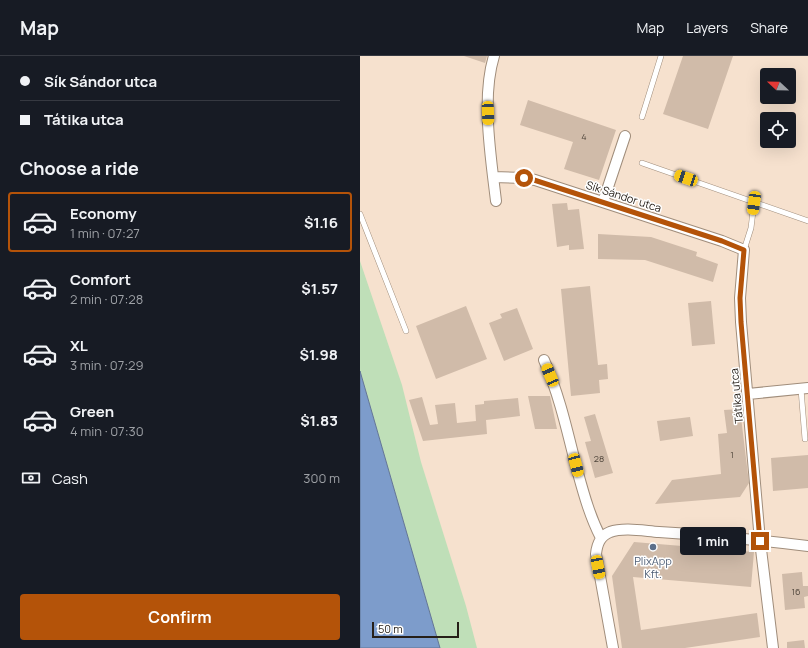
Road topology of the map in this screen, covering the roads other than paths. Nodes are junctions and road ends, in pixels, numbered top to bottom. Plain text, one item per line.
1 (494, 56) edge
2 (661, 56) edge
3 (642, 117) dead end
4 (625, 136) dead end
5 (642, 163) dead end
6 (494, 177) junction
7 (496, 201) dead end
8 (603, 202) junction
9 (754, 203) junction
10 (360, 214) edge
11 (808, 221) edge
12 (744, 250) junction
13 (406, 331) dead end
14 (544, 360) dead end
15 (804, 388) edge
16 (748, 394) junction
17 (805, 439) dead end
18 (601, 538) junction
19 (760, 541) junction
20 (808, 546) edge
21 (613, 648) edge
22 (773, 648) edge

1 - 6 street
2 - 3 lane
4 - 8 street
5 - 9 lane
6 - 7 street
6 - 8 street, Sík Sándor utca
8 - 12 street, Sík Sándor utca
9 - 11 lane
9 - 12 lane
10 - 13 lane
12 - 16 street, Tátika utca
14 - 18 street
15 - 16 street
15 - 17 lane
16 - 19 street, Tátika utca
18 - 19 street
18 - 21 street
19 - 20 street
19 - 22 street, Tátika utca

